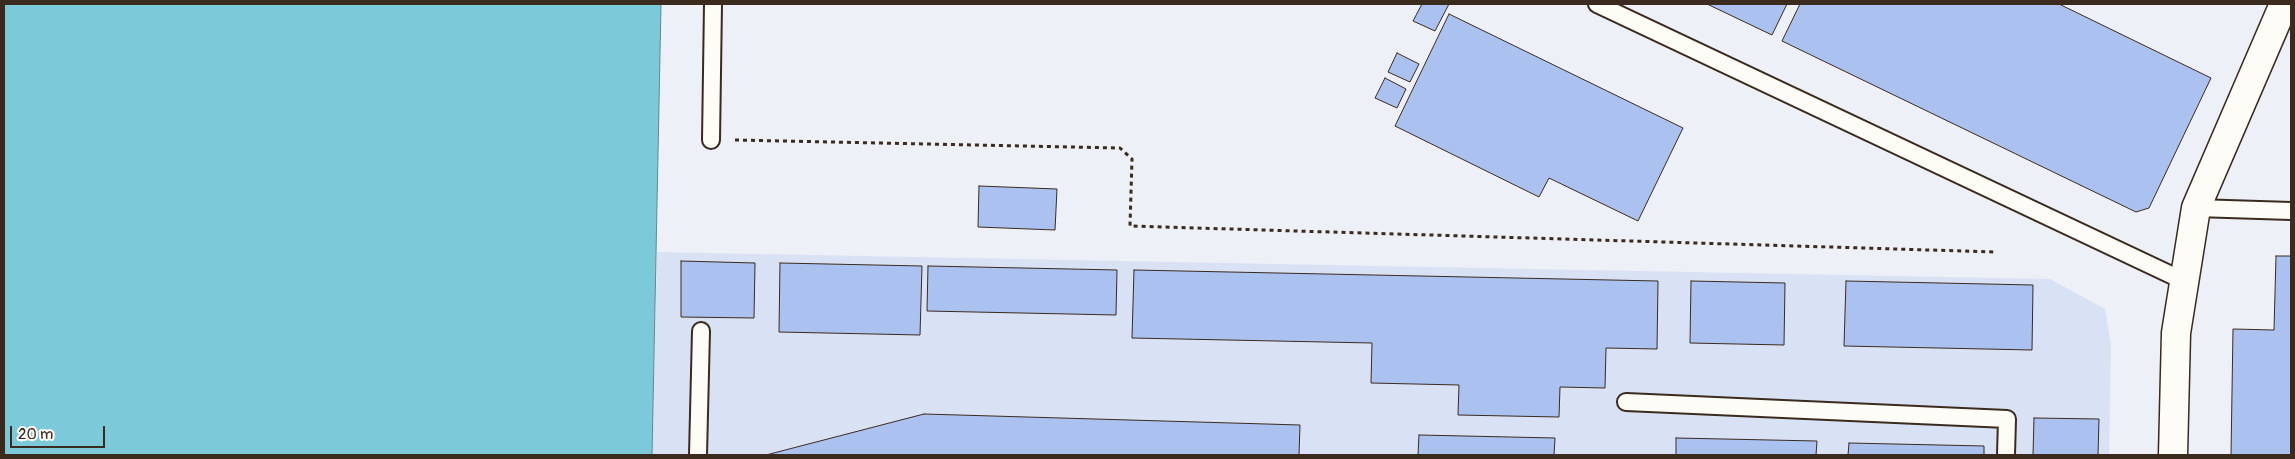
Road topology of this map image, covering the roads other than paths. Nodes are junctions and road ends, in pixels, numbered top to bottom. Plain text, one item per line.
1 (713, 4) edge
2 (1597, 4) edge
3 (2284, 4) edge
4 (711, 140) road end
5 (2196, 208) junction
6 (2291, 211) edge
7 (2184, 281) junction
8 (701, 331) dead end
9 (1626, 402) dead end
10 (698, 455) edge
11 (2006, 455) edge
12 (2173, 455) edge

1 - 4 lane
2 - 7 lane
3 - 5 street
5 - 6 lane
5 - 7 street
7 - 12 street
8 - 10 lane
9 - 11 lane

